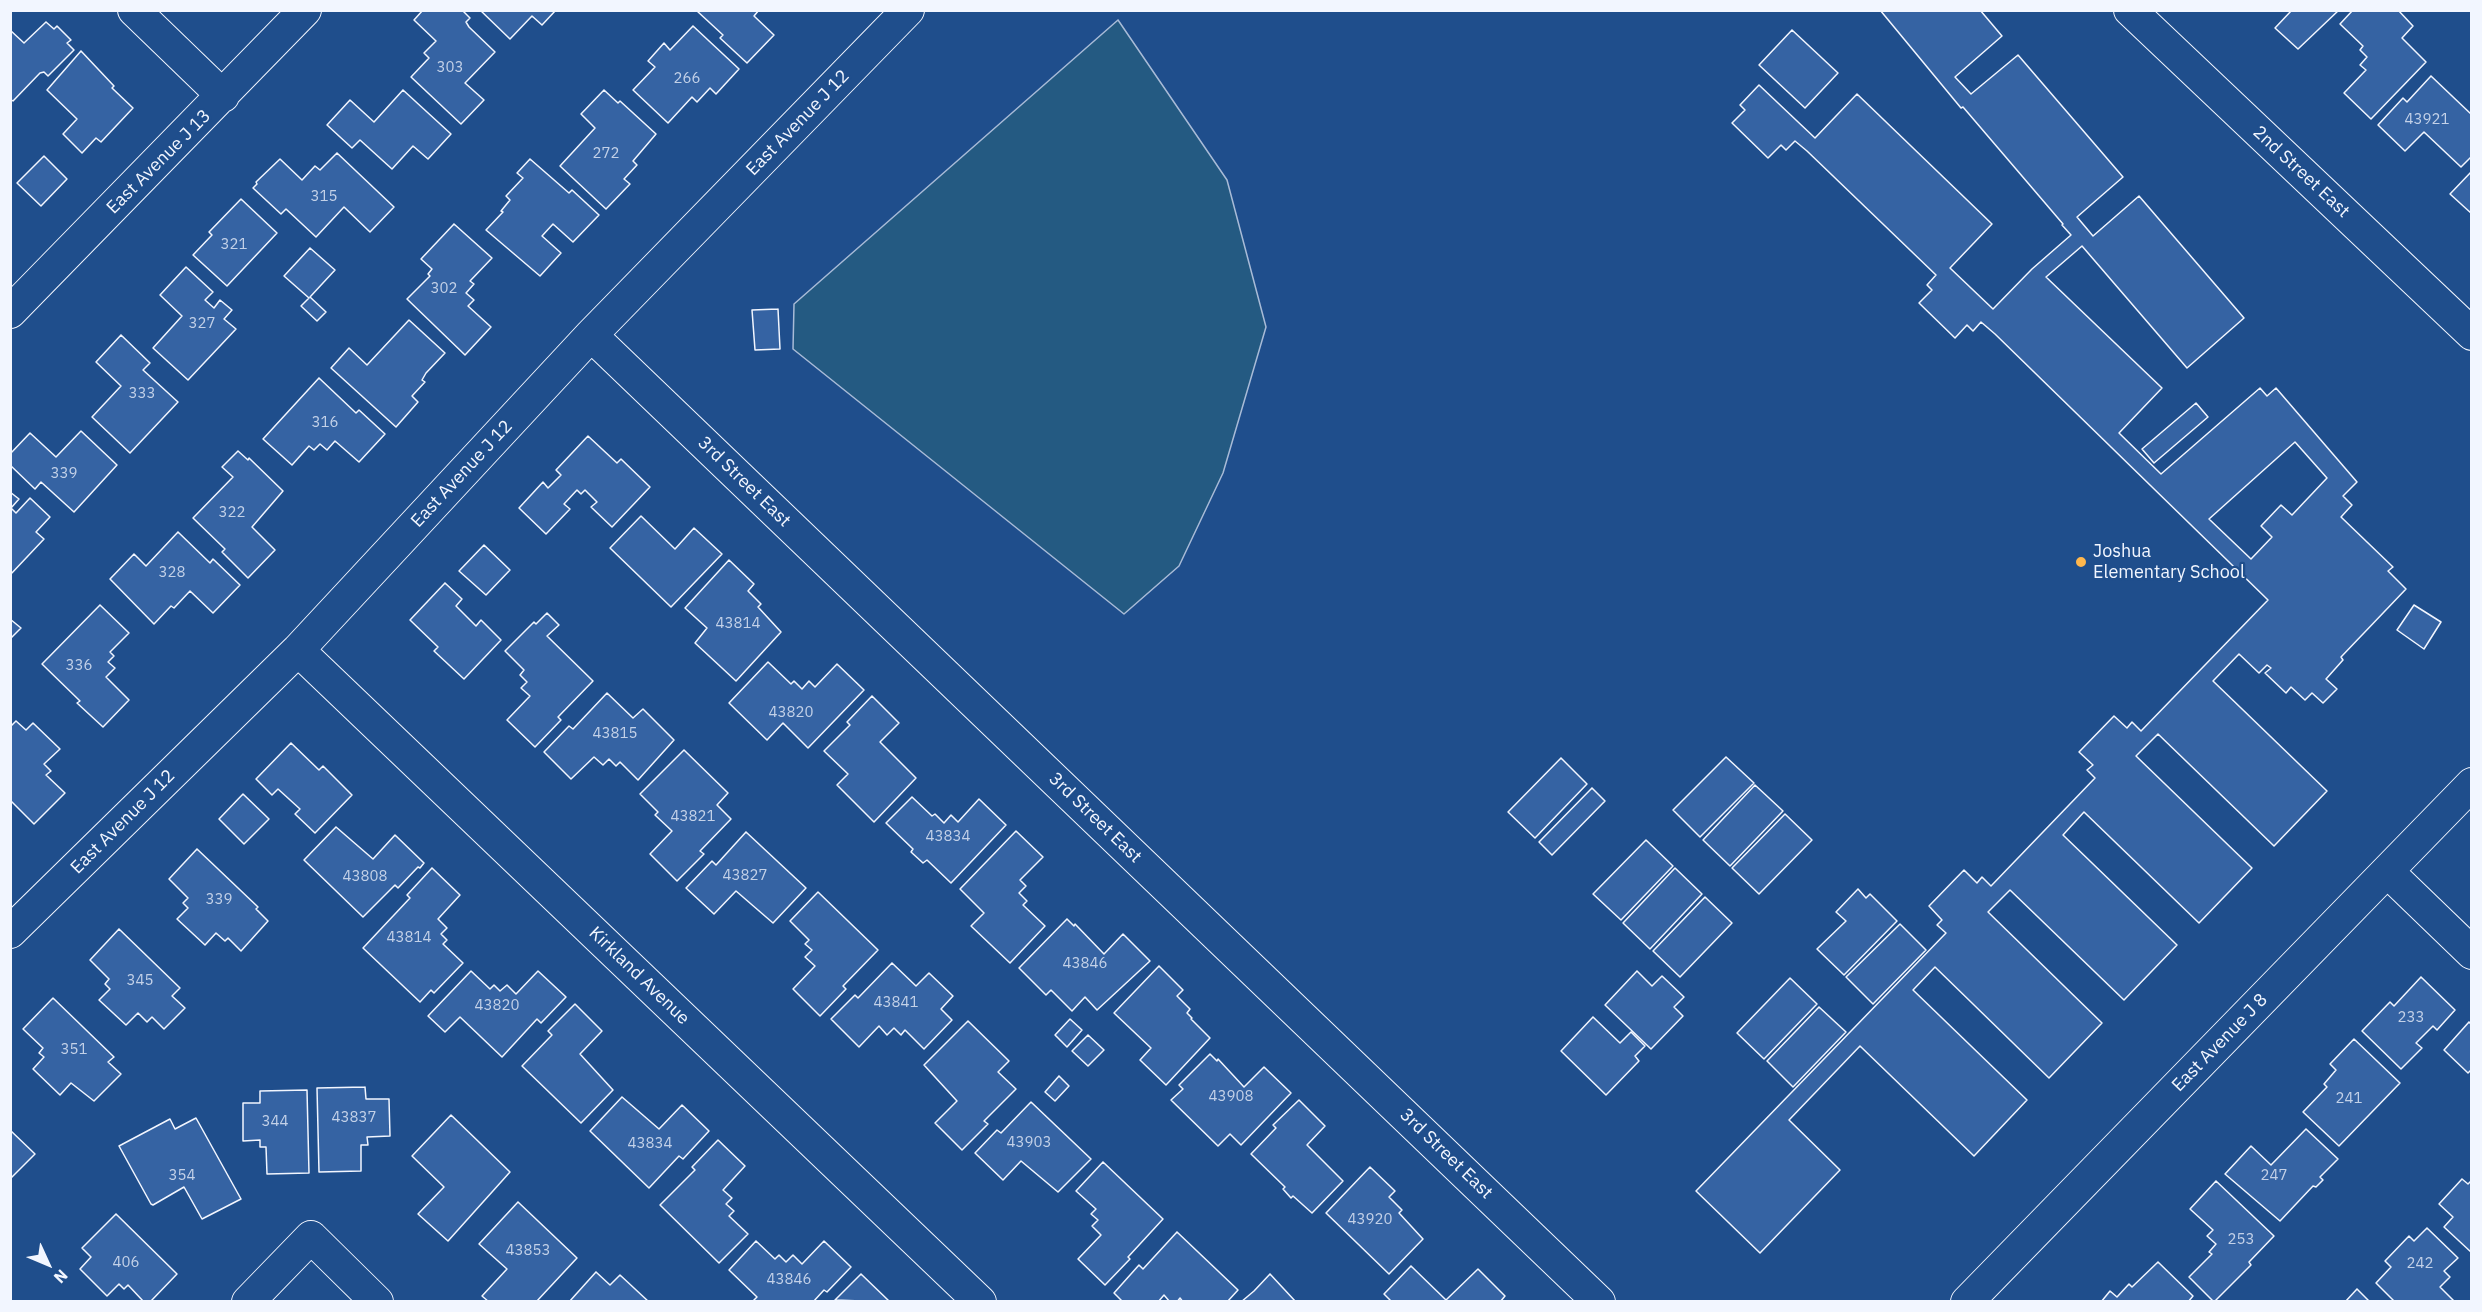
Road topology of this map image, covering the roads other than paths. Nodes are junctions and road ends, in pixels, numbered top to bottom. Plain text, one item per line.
1 (134, 10) edge
2 (305, 10) edge
3 (908, 10) edge
4 (2130, 10) edge
5 (223, 96) junction
6 (10, 312) edge
7 (2472, 334) edge
8 (591, 335) junction
9 (298, 650) junction
10 (2472, 784) edge
11 (2388, 872) junction
12 (10, 932) edge
13 (2472, 953) edge
14 (248, 1302) edge
15 (377, 1302) edge
16 (980, 1302) edge
17 (1599, 1302) edge
18 (1967, 1302) edge

1 - 5 street
2 - 5 street, East Avenue J 13
3 - 8 street, East Avenue J 12
4 - 7 street, 2nd Street East
5 - 6 street, East Avenue J 13
8 - 9 street, East Avenue J 12
8 - 17 street, 3rd Street East
9 - 12 street, East Avenue J 12
9 - 16 street, Kirkland Avenue
10 - 11 street, East Avenue J 8
11 - 13 street
11 - 18 street, East Avenue J 8
14 - 15 street

